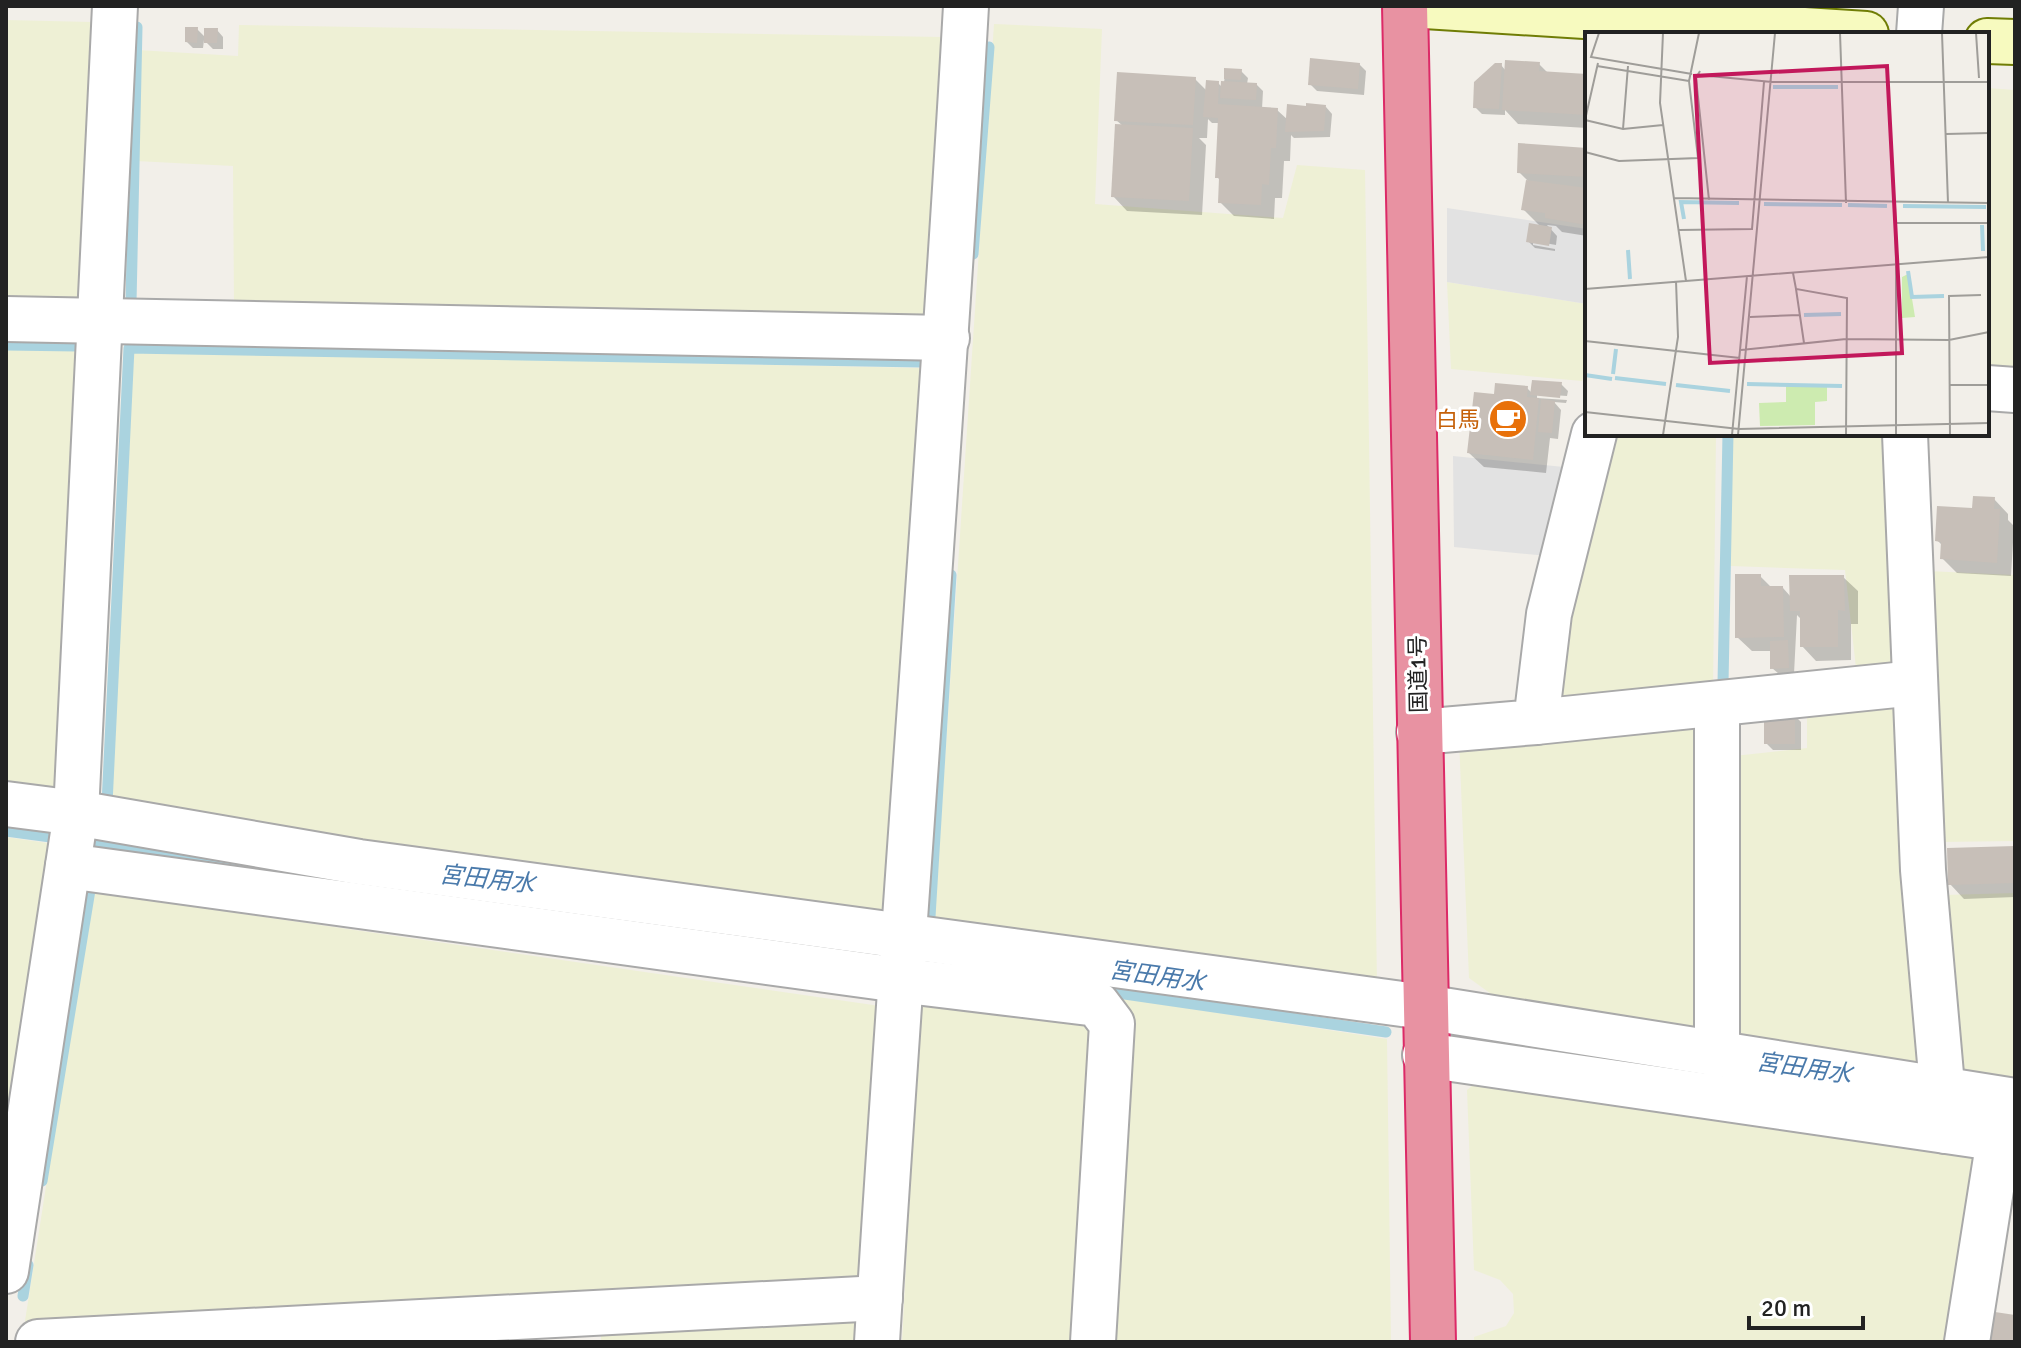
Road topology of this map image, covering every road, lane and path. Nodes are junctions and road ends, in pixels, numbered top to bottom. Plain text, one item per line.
1 (115, 6) edge
2 (966, 6) edge
3 (1405, 6) edge
4 (1425, 6) edge
5 (1921, 6) edge
6 (1834, 32) edge
7 (1919, 32) edge
8 (1989, 41) edge
9 (2015, 42) edge
10 (6, 319) edge
11 (101, 321) junction
12 (947, 338) junction
13 (1989, 388) edge
14 (2015, 390) edge
15 (1594, 436) edge
16 (1905, 436) edge
17 (1915, 683) junction
18 (1717, 704) junction
19 (1536, 722) junction
20 (1419, 732) junction
21 (6, 804) edge
22 (76, 813) junction
23 (68, 866) junction
24 (902, 936) junction
25 (899, 980) junction
26 (1424, 1007) junction
27 (1425, 1055) junction
28 (1717, 1055) junction
29 (1944, 1111) junction
30 (2010, 1127) edge
31 (6, 1271) edge
32 (880, 1298) junction
33 (6, 1330) edge
34 (16, 1342) edge
35 (38, 1342) edge
36 (877, 1342) edge
37 (1093, 1342) edge
38 (1433, 1342) edge
39 (1967, 1342) edge

1 - 11 street
2 - 12 street
3 - 20 highway, 国道1号
4 - 6 main road
5 - 7 street
8 - 9 main road
10 - 11 street
11 - 12 street
11 - 22 street
12 - 24 street
13 - 14 street
15 - 19 street
16 - 17 street
17 - 18 street
17 - 29 street
18 - 19 street
18 - 28 street
19 - 20 street
20 - 26 highway, 国道1号
21 - 22 street
22 - 23 street
22 - 24 street
23 - 25 street
23 - 31 street
24 - 25 street
24 - 26 street
25 - 32 street
25 - 37 street
26 - 27 highway, 国道1号
26 - 28 street
27 - 29 street
27 - 38 highway, 国道1号
28 - 29 street
29 - 30 street
30 - 39 street
32 - 35 street
32 - 36 street
33 - 34 street

